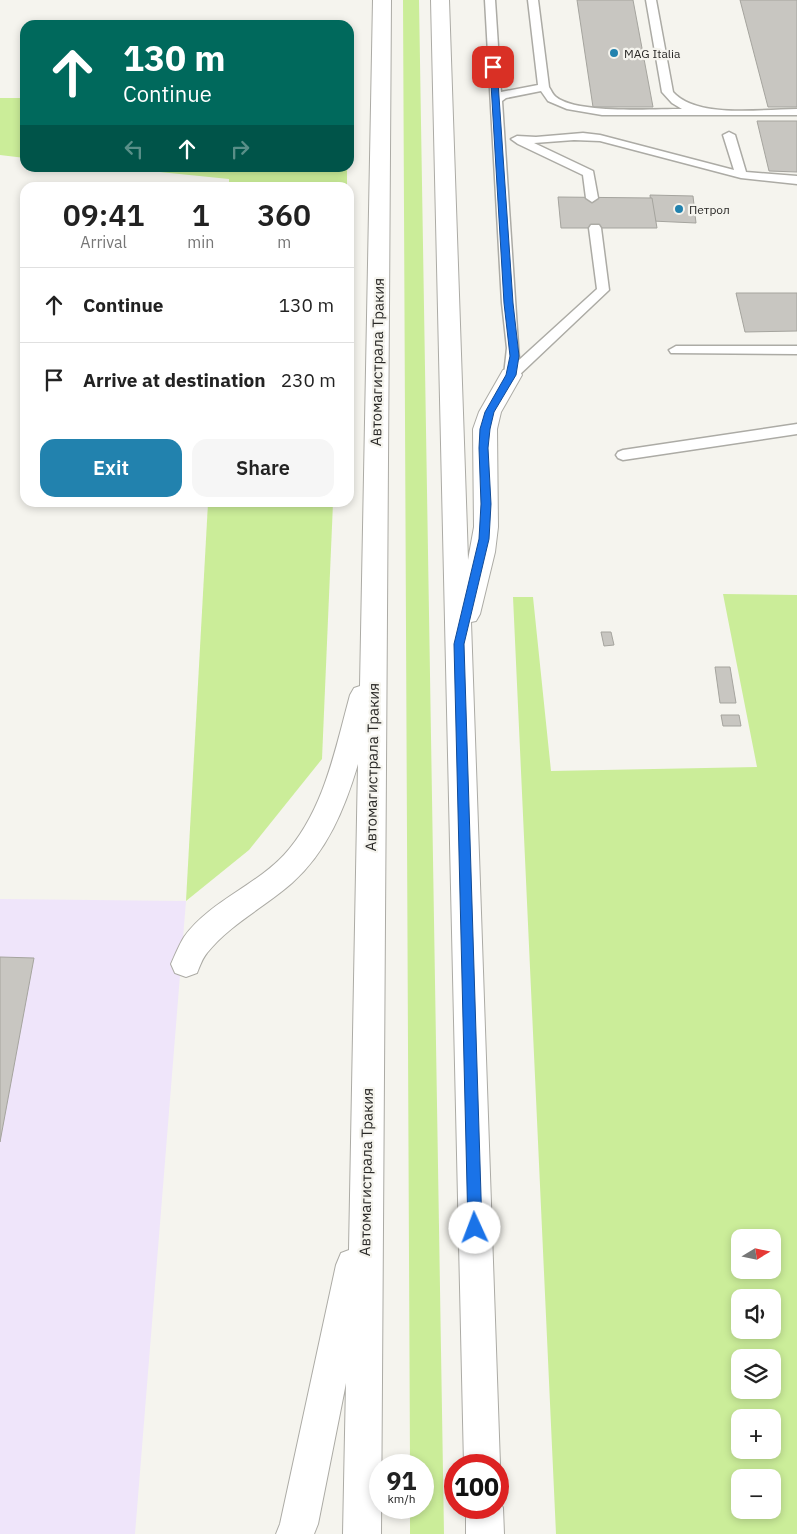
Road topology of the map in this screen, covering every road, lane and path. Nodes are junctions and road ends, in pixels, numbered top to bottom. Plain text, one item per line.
1 (382, 0) edge
2 (440, 0) edge
3 (490, 0) edge
4 (533, 0) edge
5 (651, 0) edge
6 (544, 87) junction
7 (495, 101) junction
8 (706, 112) junction
9 (797, 112) edge
10 (496, 120) junction
11 (729, 135) dead end
12 (517, 139) junction
13 (741, 175) junction
14 (797, 180) edge
15 (592, 198) dead end
16 (595, 228) dead end
17 (676, 350) dead end
18 (797, 350) edge
19 (511, 375) junction
20 (797, 429) edge
21 (622, 455) dead end
22 (459, 644) junction
23 (374, 658) junction
24 (186, 964) dead end
25 (366, 1205) junction
26 (482, 1454) edge
27 (484, 1519) edge
28 (295, 1534) edge
29 (362, 1534) edge
30 (484, 1534) edge

1 - 23 highway, Автомагистрала Тракия
2 - 22 highway
3 - 7 lane
4 - 6 lane
5 - 8 lane
6 - 7 lane
6 - 8 lane
7 - 10 lane
8 - 9 lane
10 - 12 lane
10 - 19 lane
11 - 13 lane
12 - 13 lane
12 - 15 lane
13 - 14 lane
16 - 19 lane
17 - 18 lane
19 - 22 highway
20 - 21 lane
22 - 26 highway
23 - 24 highway
23 - 25 highway, Автомагистрала Тракия
25 - 28 highway
25 - 29 highway, Автомагистрала Тракия
27 - 30 highway

